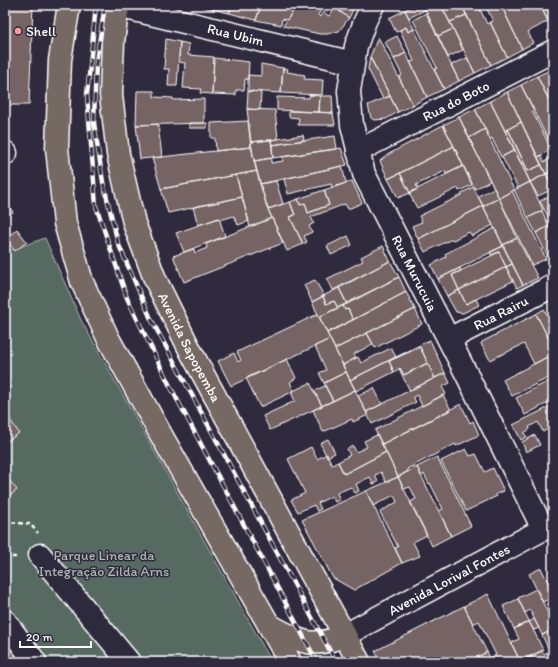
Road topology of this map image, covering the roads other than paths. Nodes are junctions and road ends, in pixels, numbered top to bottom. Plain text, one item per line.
1 (69, 5) edge
2 (118, 5) edge
3 (373, 5) edge
4 (553, 51) edge
5 (353, 63) junction
6 (358, 151) junction
7 (553, 286) edge
8 (449, 339) junction
9 (548, 527) edge
10 (40, 555) dead end
11 (5, 621) edge
12 (269, 625) junction
13 (345, 635) junction
14 (35, 662) edge
15 (129, 662) edge
16 (290, 662) edge
17 (359, 662) edge

1 - 12 main road
2 - 5 street, Rua Ubim
2 - 13 main road, Avenida Sapopemba
3 - 5 street, Rua Murucuia
4 - 6 street, Rua do Boto
5 - 6 street, Rua Murucuia
6 - 8 street, Rua Murucuia
7 - 8 street, Rua Rairu
8 - 9 street, Rua Murucuia
9 - 13 street, Avenida Lorival Fontes
10 - 15 street
11 - 14 street
12 - 13 main road
12 - 16 main road
13 - 17 main road, Avenida Sapopemba

